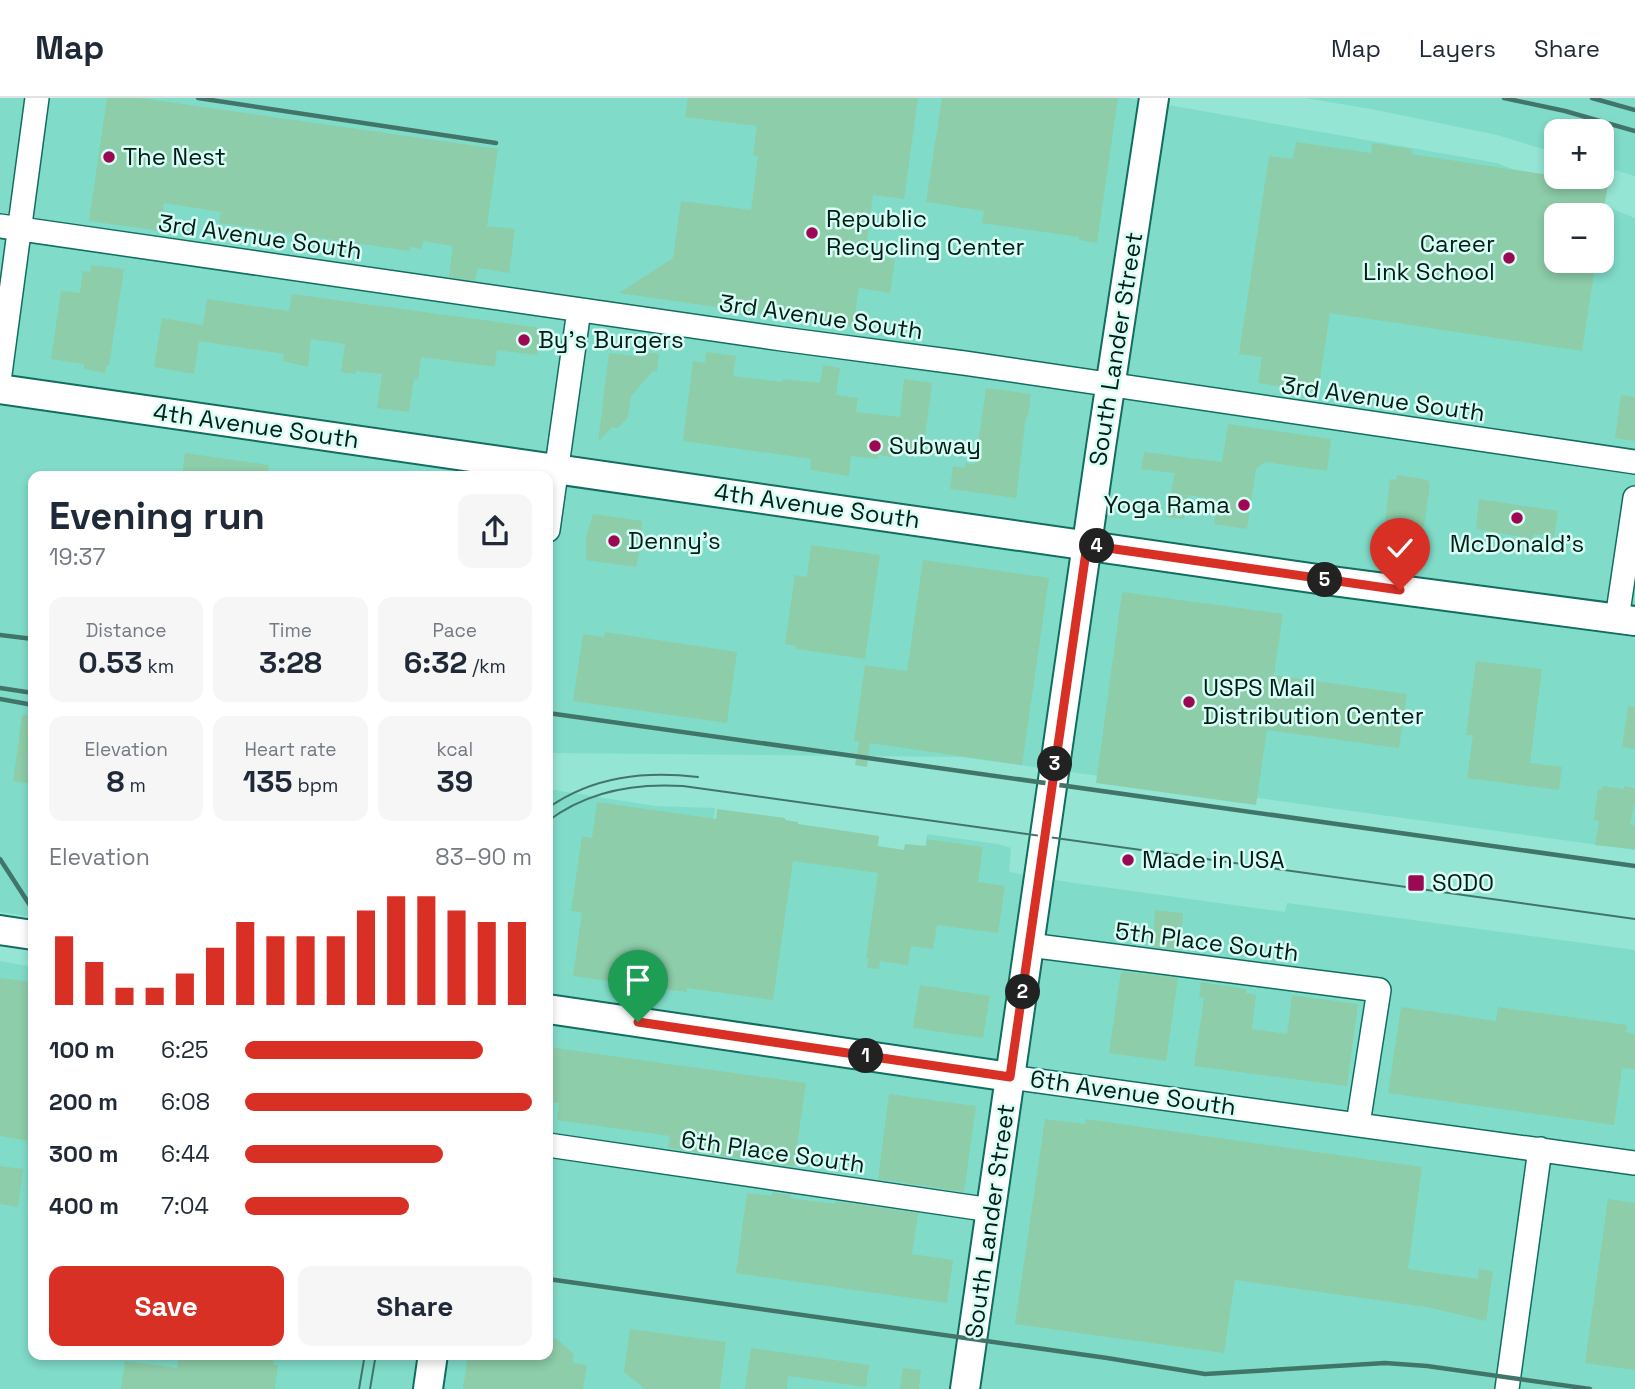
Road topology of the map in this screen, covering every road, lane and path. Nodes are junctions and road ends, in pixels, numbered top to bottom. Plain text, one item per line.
1 (37, 98) edge
2 (1154, 98) edge
3 (10, 227) edge
4 (579, 310) junction
5 (0, 374) edge
6 (1110, 386) junction
7 (0, 389) edge
8 (1635, 462) edge
9 (556, 468) junction
10 (553, 491) edge
11 (1635, 498) edge
12 (1087, 545) junction
13 (1626, 620) edge
14 (0, 930) edge
15 (28, 934) edge
16 (1030, 945) junction
17 (553, 1010) edge
18 (1010, 1077) junction
19 (1359, 1124) junction
20 (553, 1146) edge
21 (1540, 1149) junction
22 (1635, 1163) edge
23 (991, 1210) junction
24 (432, 1360) edge
25 (428, 1389) edge
26 (965, 1389) edge
27 (1507, 1389) edge

1 - 3 street
2 - 6 main road, South Lander Street
3 - 4 street, 3rd Avenue South
3 - 5 street
4 - 6 street, 3rd Avenue South
4 - 9 street
6 - 8 street, 3rd Avenue South
6 - 12 main road, South Lander Street
7 - 9 main road, 4th Avenue South
9 - 10 street
9 - 12 main road, 4th Avenue South
11 - 13 street
12 - 13 main road, 4th Avenue South
12 - 16 main road, South Lander Street
14 - 15 main road
16 - 18 main road, South Lander Street
16 - 19 street, 5th Place South
17 - 18 main road, 6th Avenue South
18 - 19 street, 6th Avenue South
18 - 23 main road, South Lander Street
19 - 21 street, 6th Avenue South
20 - 23 street, 6th Place South
21 - 22 street, 6th Avenue South
21 - 27 street
23 - 26 main road, South Lander Street
24 - 25 main road

